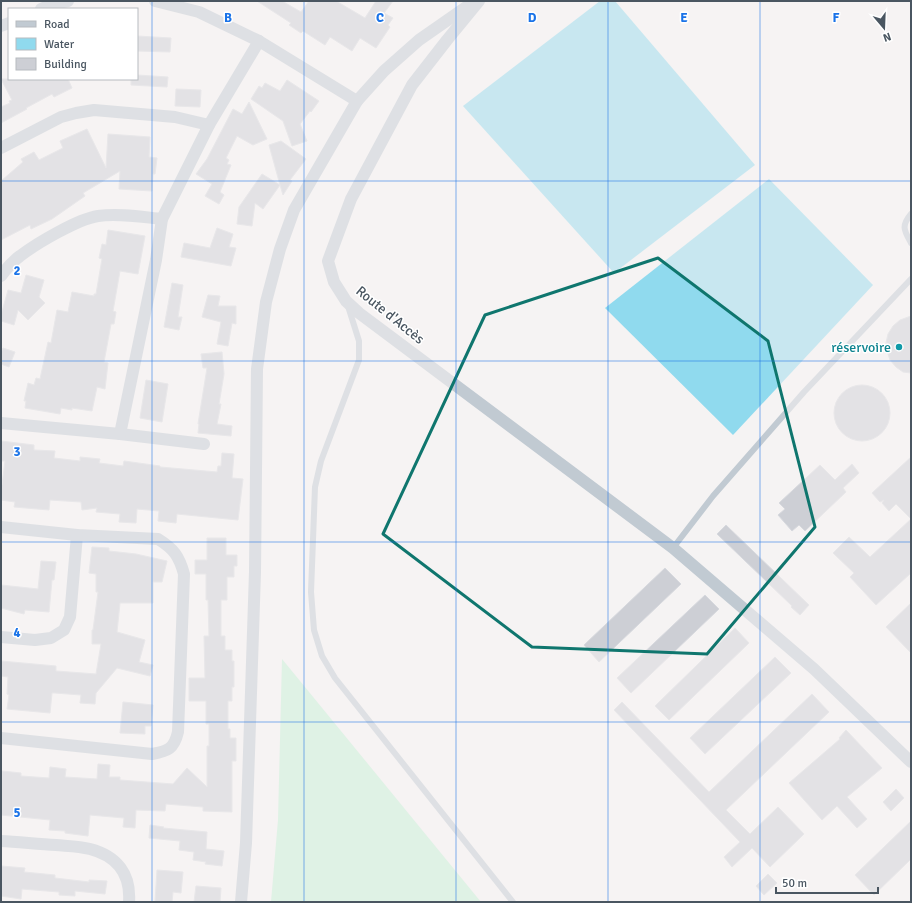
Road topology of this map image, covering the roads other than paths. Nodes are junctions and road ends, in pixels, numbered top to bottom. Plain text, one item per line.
1 (68, 1) edge
2 (156, 1) edge
3 (474, 1) edge
4 (479, 1) edge
5 (52, 2) edge
6 (43, 8) edge
7 (259, 40) junction
8 (357, 100) junction
9 (209, 125) junction
10 (1, 148) edge
11 (911, 214) edge
12 (162, 219) junction
13 (911, 243) edge
14 (1, 276) edge
15 (911, 280) edge
16 (346, 301) junction
17 (1, 423) edge
18 (120, 434) junction
19 (204, 444) dead end
20 (1, 527) edge
21 (77, 535) junction
22 (673, 548) junction
23 (1, 637) edge
24 (1, 738) edge
25 (911, 762) edge
26 (1, 841) edge
27 (129, 902) edge
28 (241, 902) edge
29 (513, 902) edge

1 - 5 street
2 - 7 street
3 - 8 street
4 - 16 street, Route d'Accès
5 - 6 street
7 - 8 street
7 - 9 street
8 - 28 street
9 - 10 street
9 - 12 street
11 - 13 lane
12 - 14 street
12 - 18 street
15 - 22 lane
16 - 22 street, Route d'Accès
16 - 29 lane
17 - 18 street
18 - 19 street
20 - 21 street
21 - 23 street
21 - 24 street
22 - 25 street, Route d'Accès
26 - 27 street

